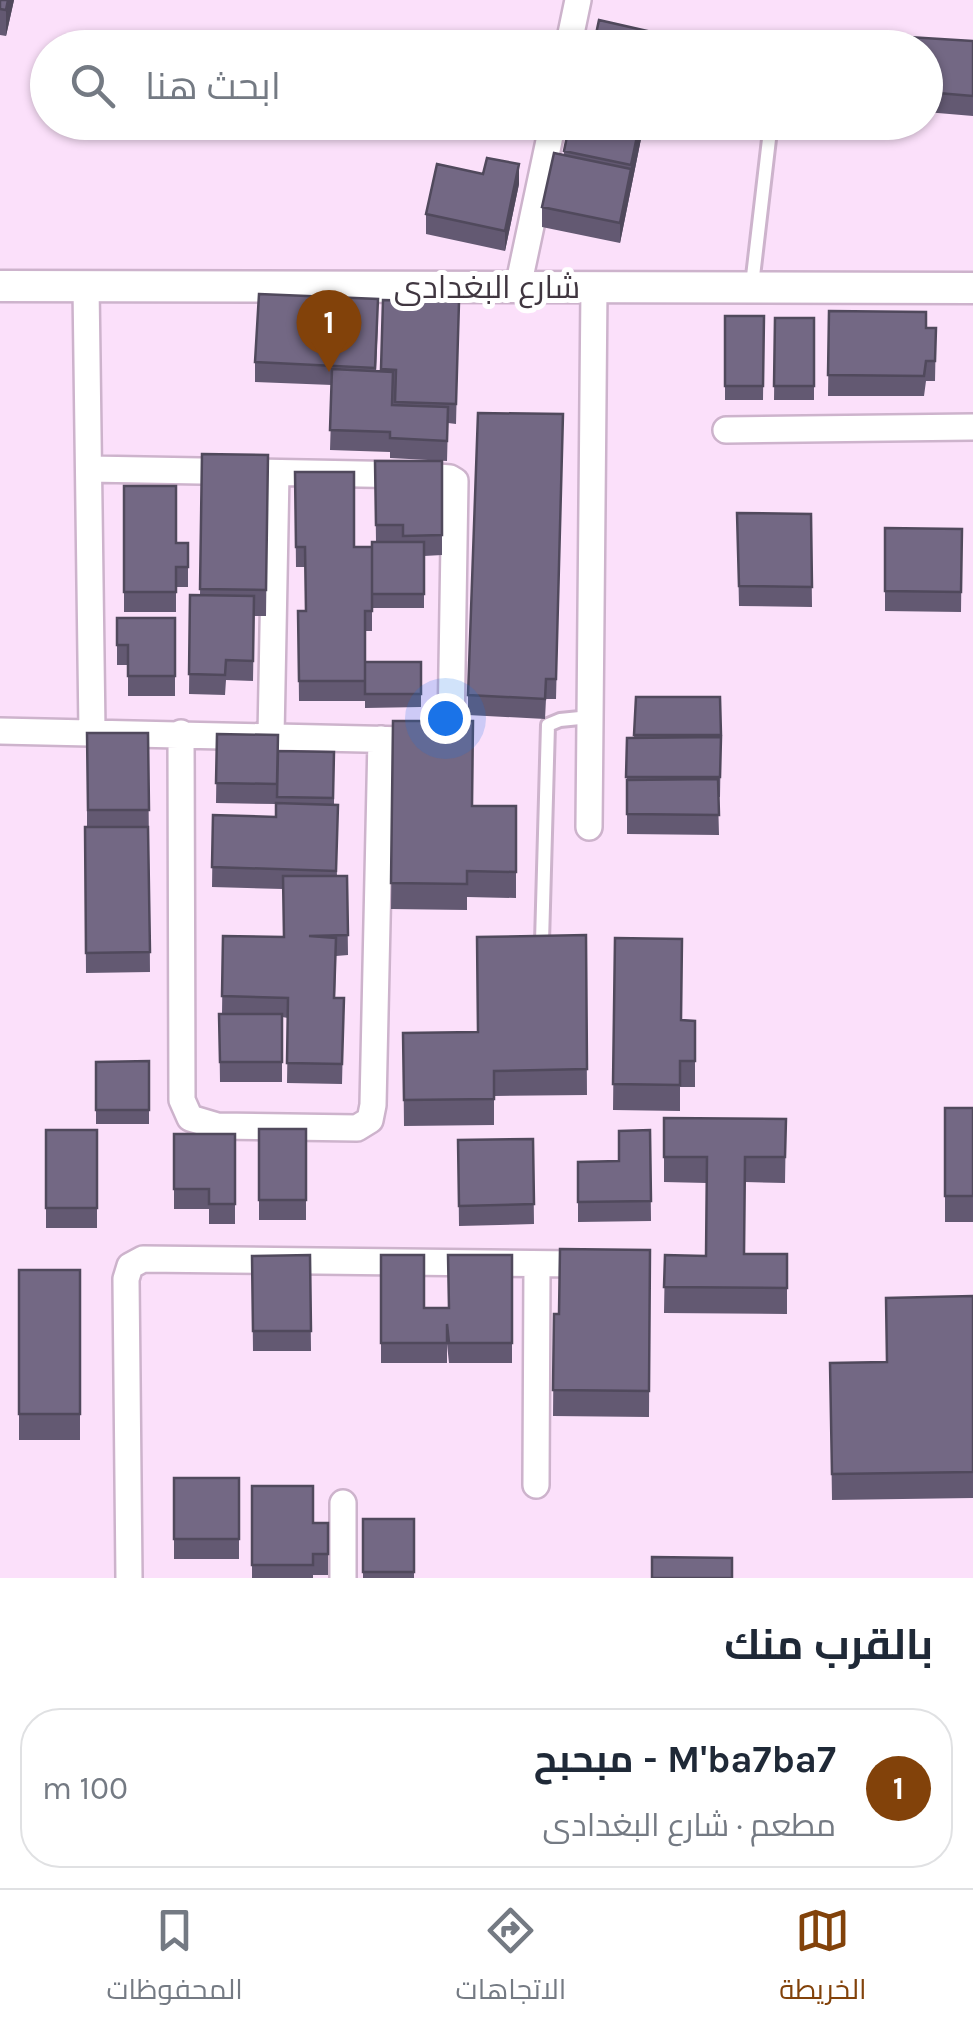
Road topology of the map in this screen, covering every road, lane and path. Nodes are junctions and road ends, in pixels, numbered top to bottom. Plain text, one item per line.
1 (578, 0) edge
2 (572, 30) edge
3 (549, 140) edge
4 (769, 140) edge
5 (0, 286) edge
6 (86, 286) junction
7 (518, 287) junction
8 (594, 288) junction
9 (752, 288) junction
10 (973, 288) edge
11 (973, 427) edge
12 (726, 430) dead end
13 (88, 470) junction
14 (276, 473) junction
15 (590, 718) junction
16 (0, 731) edge
17 (92, 731) junction
18 (181, 734) junction
19 (271, 736) junction
20 (381, 739) junction
21 (589, 827) dead end
22 (542, 942) edge
23 (537, 1264) junction
24 (578, 1264) edge
25 (536, 1485) dead end
26 (343, 1503) dead end
27 (129, 1578) edge
28 (343, 1578) edge

1 - 2 street
3 - 7 street
4 - 9 lane
5 - 6 street, شارع البغدادى
6 - 7 street, شارع البغدادى
6 - 13 street
7 - 8 street, شارع البغدادى
8 - 9 street, شارع البغدادى
8 - 15 street
9 - 10 street, شارع البغدادى
11 - 12 street
13 - 14 street
13 - 17 street
14 - 19 street
14 - 20 street
15 - 21 street
15 - 22 lane
16 - 17 street
17 - 18 street
18 - 19 street
18 - 20 street
19 - 20 street
23 - 24 street
23 - 25 street
23 - 27 street
26 - 28 street

